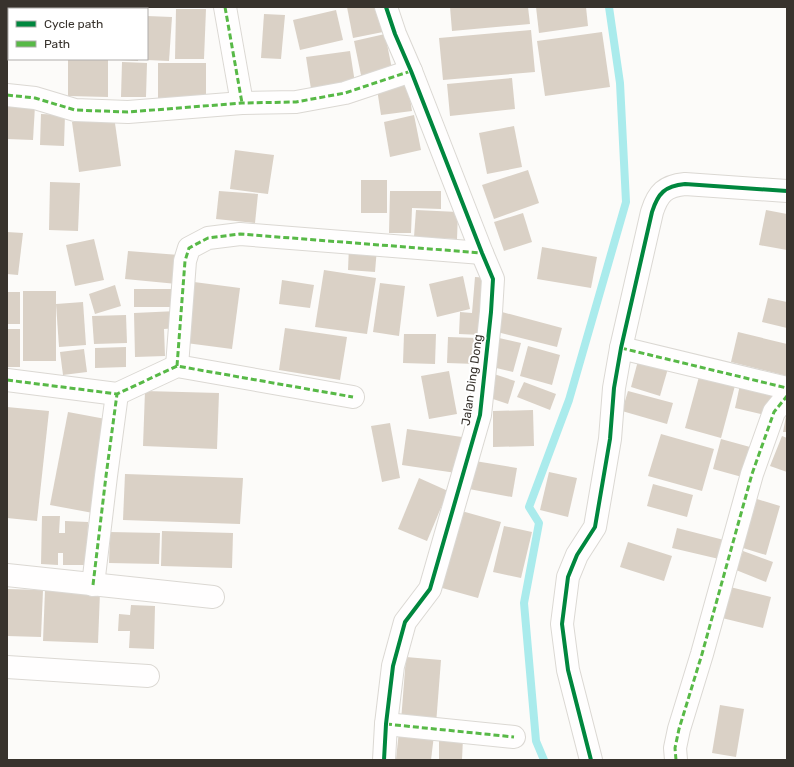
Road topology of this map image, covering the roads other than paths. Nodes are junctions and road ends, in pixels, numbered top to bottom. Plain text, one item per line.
1 (225, 7) edge
2 (386, 7) edge
3 (411, 71) junction
4 (7, 95) edge
5 (242, 103) junction
6 (787, 192) edge
7 (482, 252) junction
8 (622, 348) junction
9 (177, 366) junction
10 (7, 380) edge
11 (787, 388) edge
12 (117, 394) junction
13 (353, 396) dead end
14 (787, 396) edge
15 (7, 575) edge
16 (93, 585) junction
17 (213, 597) dead end
18 (7, 667) edge
19 (148, 676) dead end
20 (386, 724) junction
21 (514, 736) dead end
22 (384, 760) edge
23 (592, 760) edge
24 (676, 760) edge

1 - 5 street
2 - 3 street, Jalan Ding Dong
3 - 5 street
3 - 7 street, Jalan Ding Dong
4 - 5 street
6 - 8 street
7 - 9 street
7 - 20 street, Jalan Ding Dong
8 - 11 street
8 - 23 street
9 - 12 street
9 - 13 street
10 - 12 street
12 - 16 street
14 - 24 street
15 - 16 street
16 - 17 street
18 - 19 street
20 - 21 street
20 - 22 street, Jalan Ding Dong

